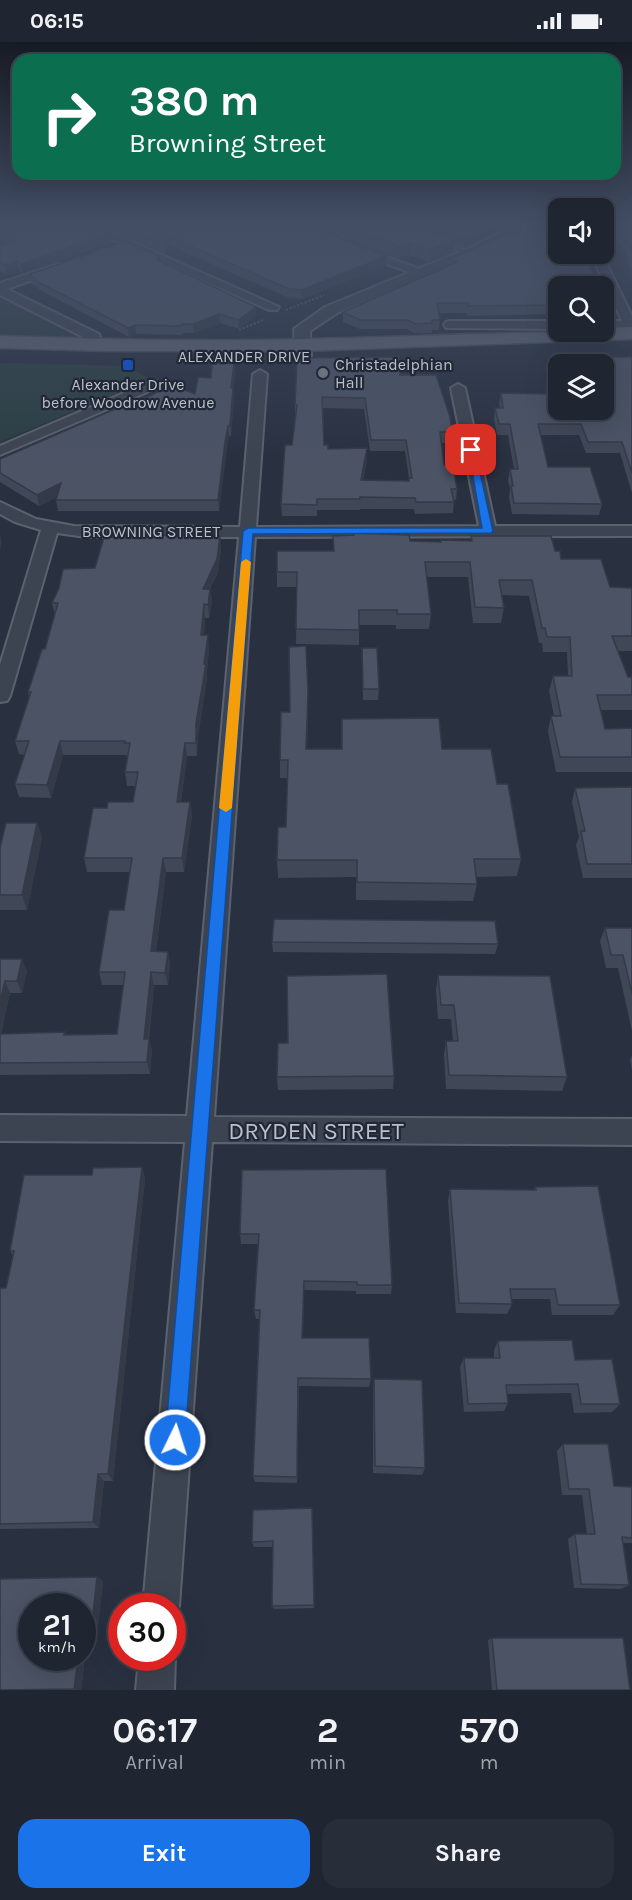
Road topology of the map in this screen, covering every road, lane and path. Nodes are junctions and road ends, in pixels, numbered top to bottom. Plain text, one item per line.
1 (27, 302) edge
2 (254, 302) edge
3 (304, 302) edge
4 (351, 302) edge
5 (619, 302) edge
6 (275, 312) junction
7 (450, 325) dead end
8 (548, 325) edge
9 (614, 325) edge
10 (632, 333) edge
11 (94, 337) dead end
12 (222, 346) junction
13 (632, 346) edge
14 (309, 350) junction
15 (2, 351) edge
16 (260, 374) dead end
17 (154, 384) dead end
18 (458, 388) dead end
19 (0, 451) edge
20 (0, 507) edge
21 (50, 529) junction
22 (248, 531) junction
23 (488, 531) junction
24 (632, 531) edge
25 (0, 696) edge
26 (0, 1128) edge
27 (199, 1130) junction
28 (632, 1132) edge
29 (162, 1593) edge
30 (156, 1671) edge
31 (155, 1690) edge

1 - 11 street
2 - 6 street
3 - 6 path
4 - 14 street
5 - 9 street
6 - 12 path
7 - 8 street
10 - 14 main road, ALEXANDER DRIVE
12 - 14 main road, ALEXANDER DRIVE
12 - 15 main road, ALEXANDER DRIVE
13 - 14 main road, ALEXANDER DRIVE
14 - 15 main road, ALEXANDER DRIVE
16 - 22 street
17 - 19 street
18 - 23 street
20 - 21 street, BROWNING STREET
21 - 22 street, BROWNING STREET
21 - 25 street
22 - 23 street, BROWNING STREET
22 - 27 street
23 - 24 street, BROWNING STREET
26 - 27 street, DRYDEN STREET
27 - 28 street, DRYDEN STREET
27 - 29 street
30 - 31 street

